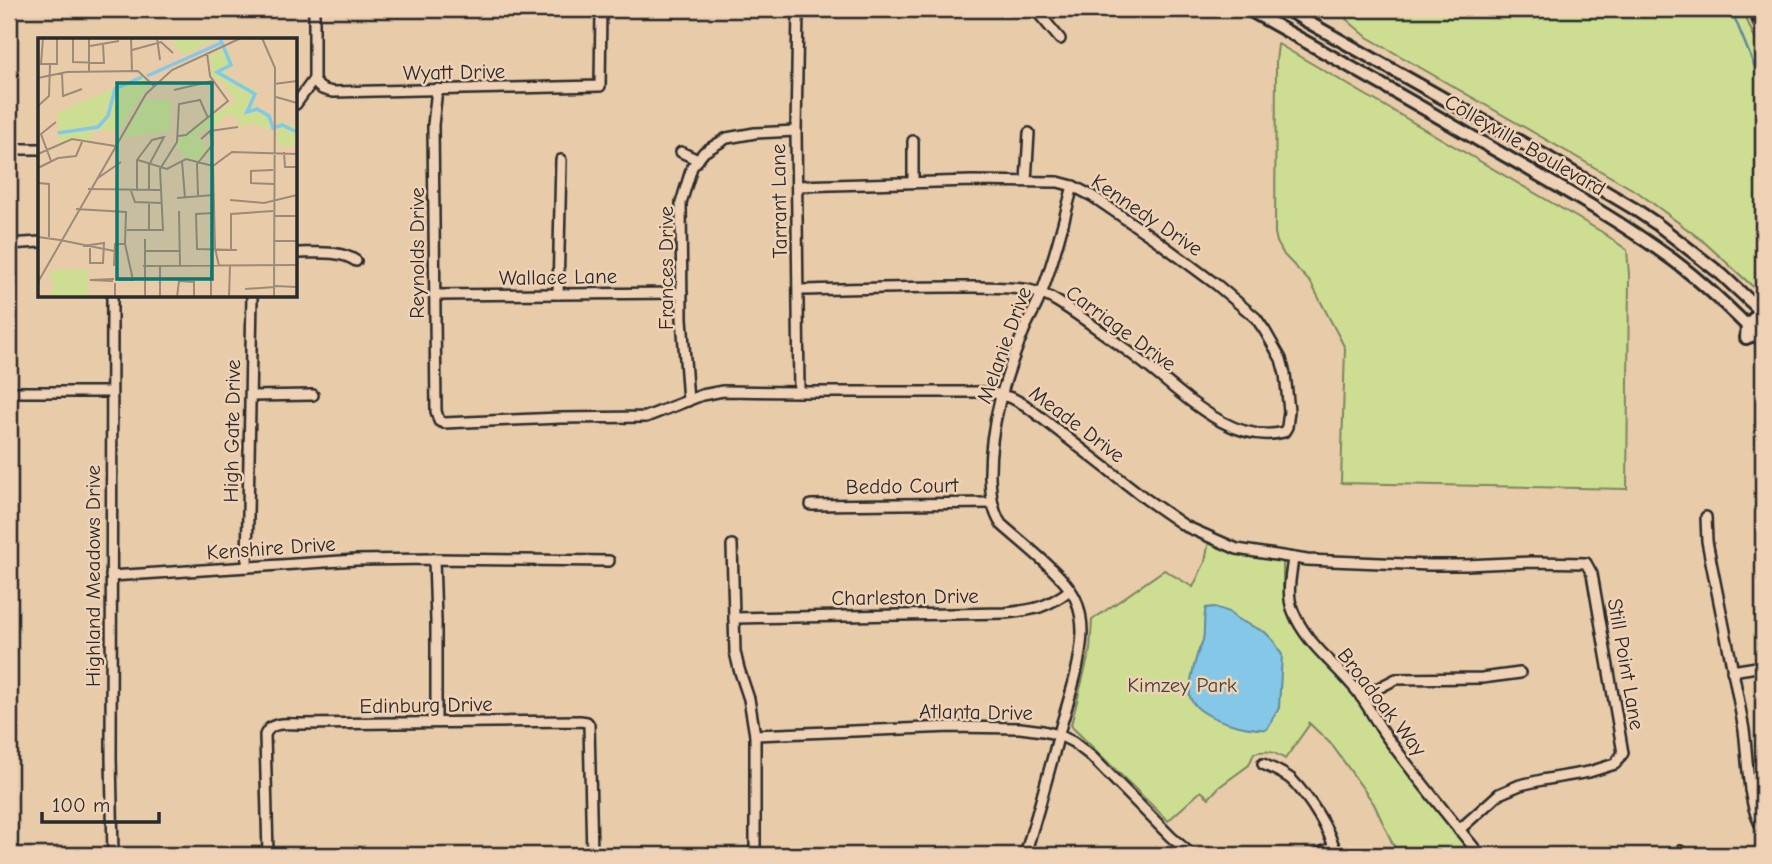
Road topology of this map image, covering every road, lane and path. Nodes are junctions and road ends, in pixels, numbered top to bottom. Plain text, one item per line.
1 (314, 9) edge
2 (601, 9) edge
3 (798, 9) edge
4 (1035, 9) edge
5 (1247, 9) edge
6 (1285, 9) edge
7 (1060, 39) dead end
8 (314, 79) junction
9 (437, 89) junction
10 (298, 101) edge
11 (1454, 105) junction
12 (1445, 120) junction
13 (796, 131) junction
14 (1029, 133) dead end
15 (913, 141) dead end
16 (9, 149) edge
17 (38, 149) edge
18 (681, 152) dead end
19 (561, 160) dead end
20 (698, 160) junction
21 (1026, 181) junction
22 (913, 183) junction
23 (797, 186) junction
24 (1073, 186) junction
25 (38, 242) edge
26 (9, 244) edge
27 (298, 253) edge
28 (356, 261) dead end
29 (799, 290) junction
30 (682, 293) junction
31 (558, 294) junction
32 (1041, 294) junction
33 (434, 296) junction
34 (111, 298) edge
35 (253, 298) edge
36 (1763, 311) edge
37 (1747, 325) junction
38 (1761, 335) edge
39 (1276, 350) joint
40 (9, 392) edge
41 (111, 392) junction
42 (799, 393) junction
43 (1001, 394) junction
44 (313, 395) dead end
45 (251, 396) junction
46 (688, 401) junction
47 (437, 417) joint
48 (992, 503) junction
49 (811, 505) dead end
50 (1706, 517) dead end
51 (732, 545) dead end
52 (1293, 558) junction
53 (434, 559) junction
54 (609, 561) dead end
55 (247, 567) junction
56 (1592, 574) joint
57 (111, 576) junction
58 (1070, 590) junction
59 (734, 618) junction
60 (1763, 666) edge
61 (1732, 671) junction
62 (1520, 673) dead end
63 (1361, 697) junction
64 (436, 722) junction
65 (755, 735) junction
66 (1059, 735) junction
67 (1263, 764) dead end
68 (1763, 787) edge
69 (1750, 790) junction
70 (1763, 829) edge
71 (1459, 830) junction
72 (1336, 851) edge
73 (58, 855) edge
74 (113, 855) edge
75 (268, 855) edge
76 (592, 855) edge
77 (755, 855) edge
78 (1025, 855) edge
79 (1192, 855) edge
80 (1315, 855) edge
81 (1480, 855) edge

1 - 8 street
2 - 9 street, Wyatt Drive
3 - 13 street, Tarrant Lane
4 - 7 street
5 - 12 main road, Colleyville Boulevard
6 - 11 main road, Colleyville Boulevard
8 - 9 street, Wyatt Drive
8 - 10 street
9 - 33 street, Reynolds Drive
11 - 12 main road
11 - 36 main road, Colleyville Boulevard
12 - 37 main road, Colleyville Boulevard
13 - 20 street
13 - 23 street, Tarrant Lane
14 - 21 street
15 - 22 street
16 - 17 street
18 - 20 street
19 - 31 street
20 - 30 street, Frances Drive
21 - 22 street, Kennedy Drive
21 - 24 street, Kennedy Drive
22 - 23 street, Kennedy Drive
23 - 29 street, Tarrant Lane
24 - 32 street, Melanie Drive
24 - 39 street, Kennedy Drive
25 - 26 street
27 - 28 street
29 - 32 street, Carriage Drive
29 - 42 street, Tarrant Lane
30 - 31 street, Wallace Lane
30 - 46 street, Frances Drive
31 - 33 street, Wallace Lane
32 - 39 street, Carriage Drive
32 - 43 street, Melanie Drive
33 - 47 street, Reynolds Drive
34 - 41 street, Highland Meadows Drive
35 - 45 street, High Gate Drive
36 - 37 main road
37 - 38 main road, Colleyville Boulevard
40 - 41 street
41 - 57 street, Highland Meadows Drive
42 - 43 street, Meade Drive
42 - 46 street, Meade Drive
43 - 48 street, Melanie Drive
43 - 52 street, Meade Drive
44 - 45 street
45 - 55 street, High Gate Drive
46 - 47 street, Meade Drive
48 - 49 street, Beddo Court
48 - 58 street, Melanie Drive
50 - 61 street
51 - 59 street
52 - 56 street, Meade Drive
52 - 63 street, Broadoak Way
53 - 54 street, Kenshire Drive
53 - 55 street, Kenshire Drive
53 - 64 street
55 - 57 street, Kenshire Drive
56 - 71 street, Still Point Lane
57 - 74 street, Highland Meadows Drive
58 - 59 street, Charleston Drive
58 - 66 street, Melanie Drive
59 - 65 street
60 - 61 street
61 - 69 street
62 - 63 street
63 - 71 street, Broadoak Way
64 - 75 street, Edinburg Drive
64 - 76 street, Edinburg Drive
65 - 66 street, Atlanta Drive
65 - 77 street
66 - 78 street, Melanie Drive
66 - 79 street, Atlanta Drive
67 - 72 street
68 - 69 street
69 - 70 street
71 - 81 street, Broadoak Way
72 - 80 street
73 - 74 street

